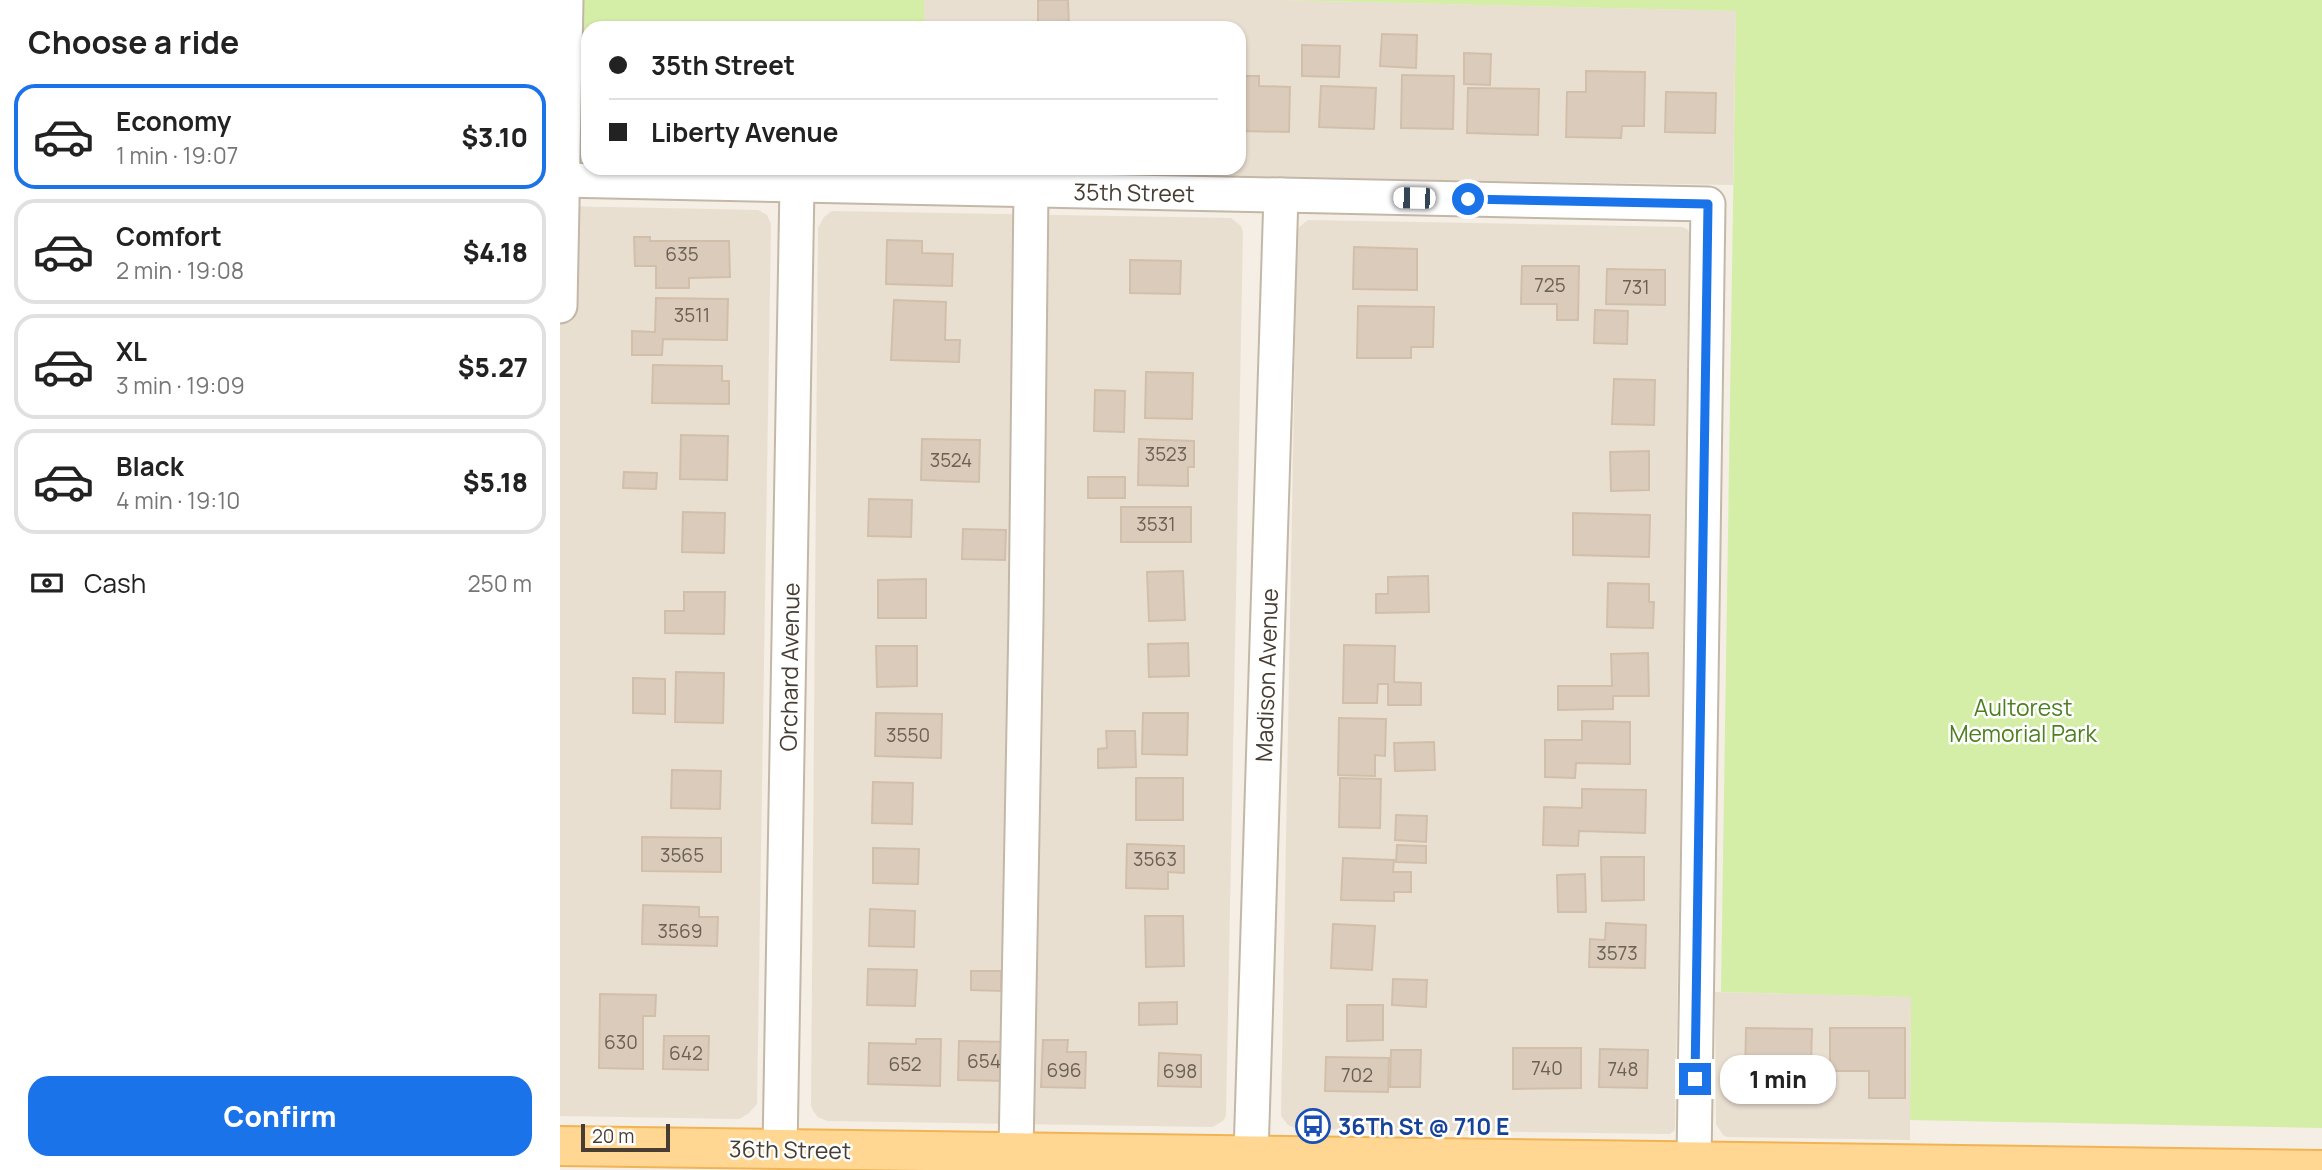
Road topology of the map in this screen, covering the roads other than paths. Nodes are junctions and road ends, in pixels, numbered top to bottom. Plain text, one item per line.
1 (566, 0) edge
2 (561, 180) edge
3 (797, 185) junction
4 (1031, 190) junction
5 (1281, 195) junction
6 (560, 306) edge
7 (560, 1146) edge
8 (1016, 1152) junction
9 (1251, 1155) junction
10 (797, 1156) edge
11 (1694, 1161) junction
12 (1090, 1162) edge
13 (2148, 1169) edge
14 (2322, 1170) edge

1 - 2 street
2 - 3 street, 35th Street
2 - 6 street
3 - 4 street, 35th Street
3 - 10 street, Orchard Avenue
4 - 5 street, 35th Street
4 - 8 street
5 - 9 street, Madison Avenue
5 - 11 street, 35th Street
7 - 10 main road, 36th Street
8 - 10 main road, 36th Street
8 - 12 main road, 36th Street
9 - 11 main road, 36th Street
9 - 12 main road, 36th Street
11 - 13 main road, 36th Street
13 - 14 main road, 36th Street

